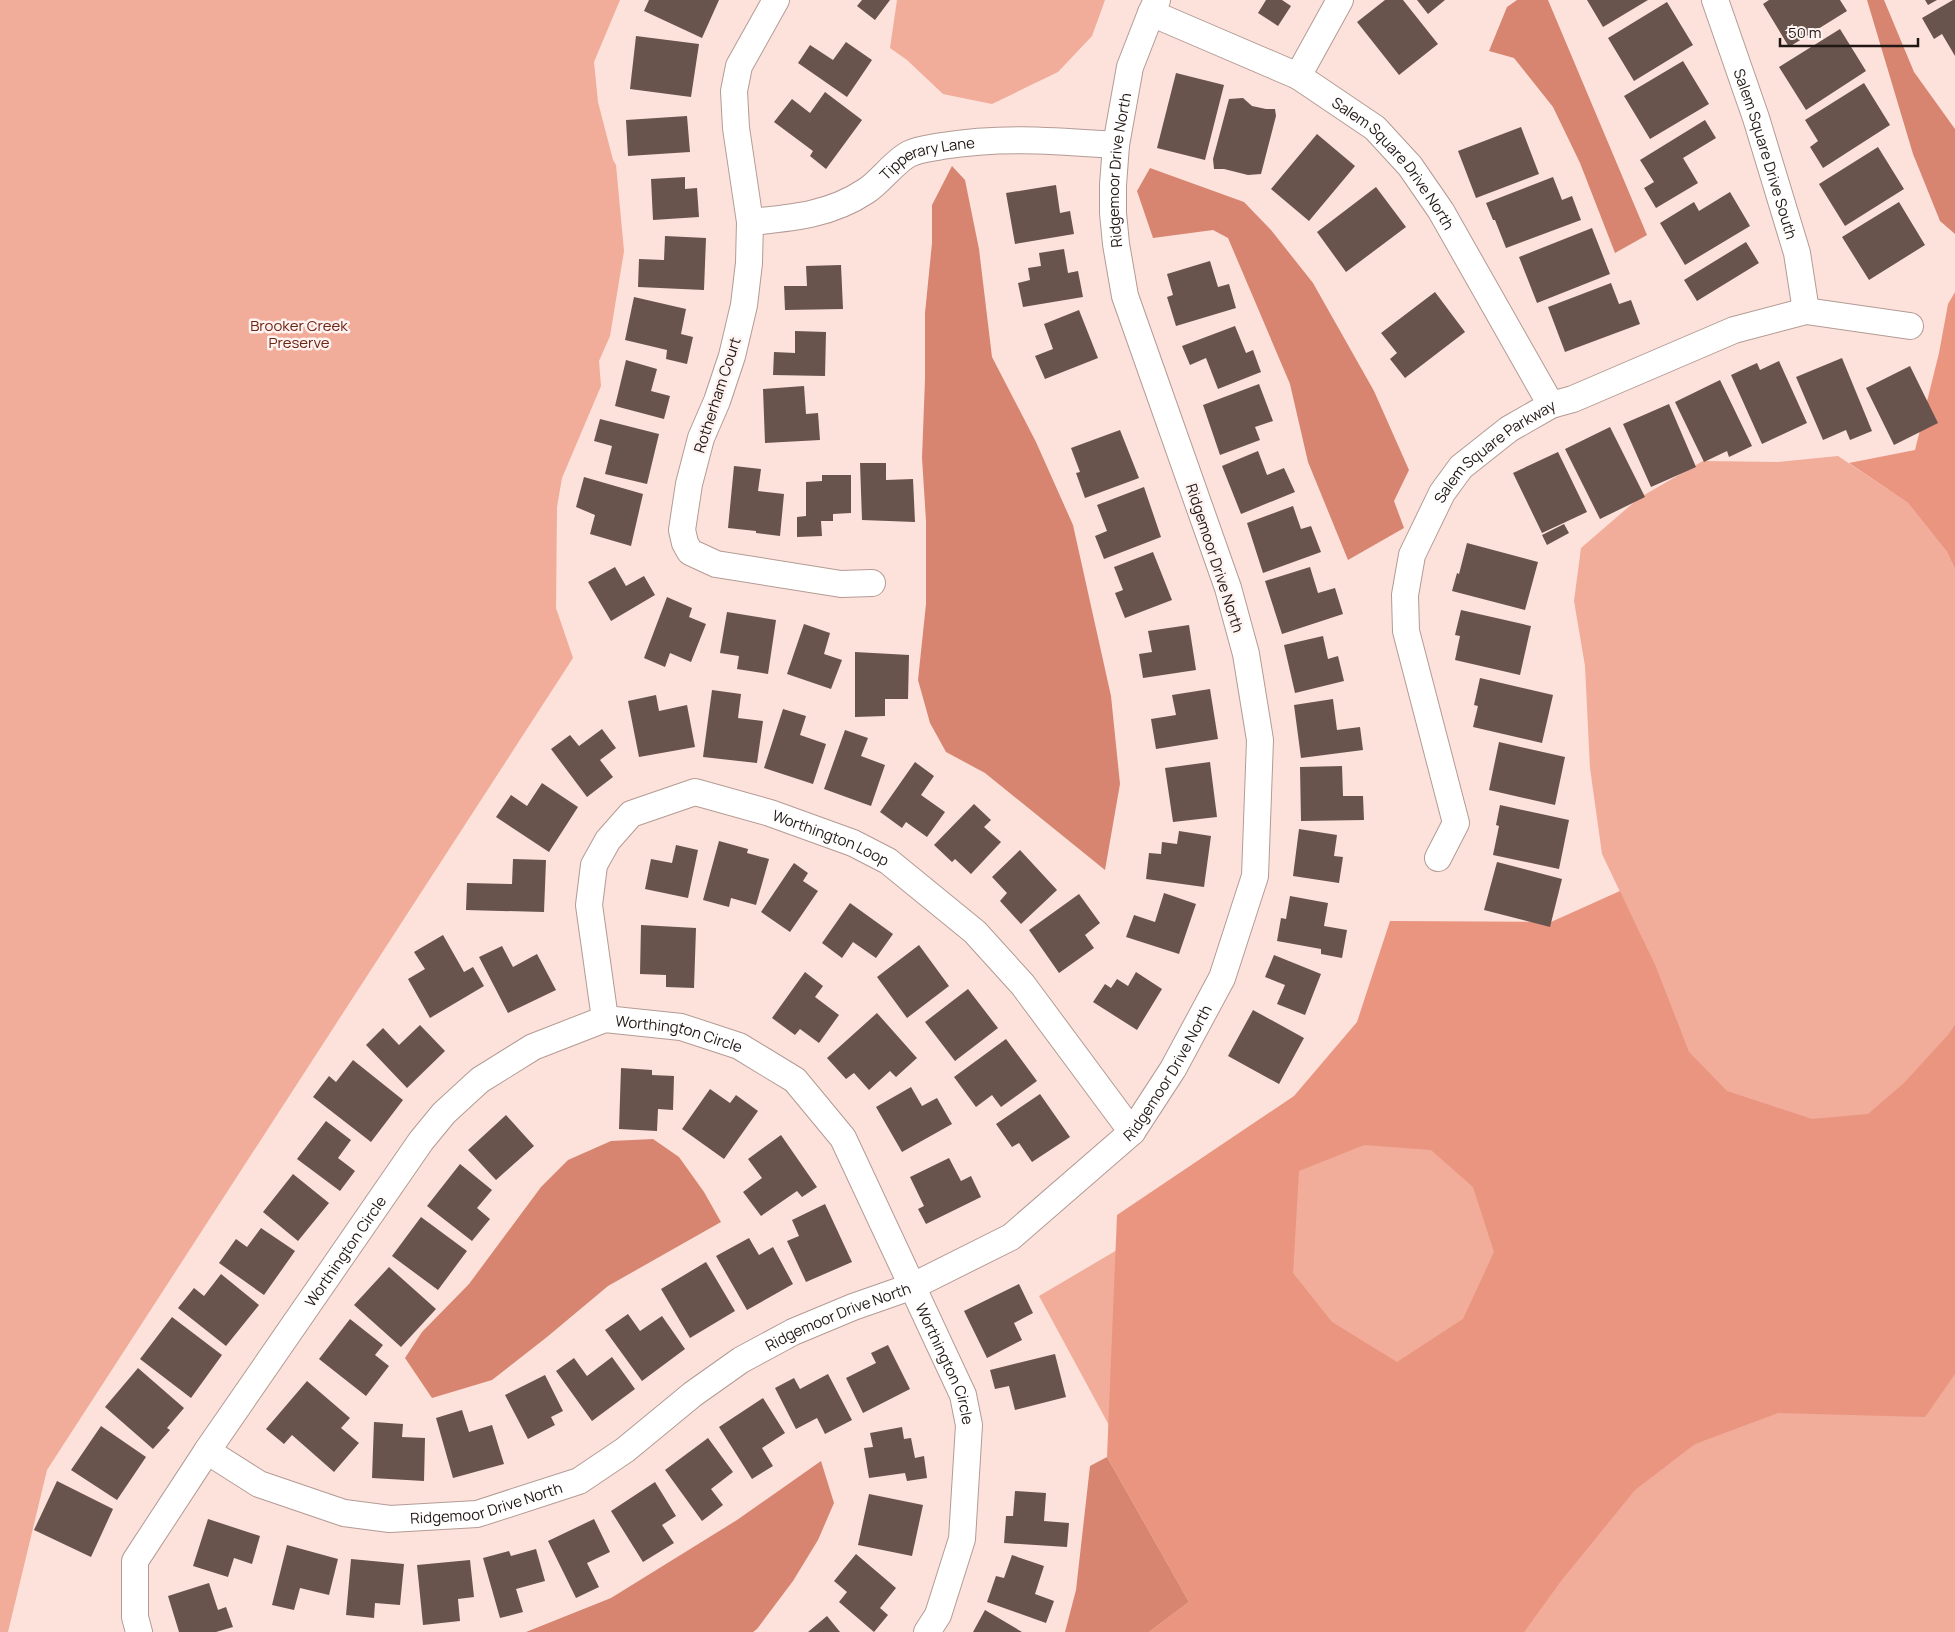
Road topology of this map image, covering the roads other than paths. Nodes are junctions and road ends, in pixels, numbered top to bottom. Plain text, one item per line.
1 (776, 0) edge
2 (1340, 0) edge
3 (1715, 0) edge
4 (1154, 6) edge
5 (1298, 76) junction
6 (1116, 145) junction
7 (750, 222) junction
8 (1806, 310) junction
9 (1910, 326) dead end
10 (1551, 405) junction
11 (872, 583) dead end
12 (1438, 858) dead end
13 (604, 1018) junction
14 (1132, 1132) junction
15 (913, 1286) junction
16 (207, 1451) junction
17 (139, 1632) edge
18 (927, 1632) edge

1 - 7 street, Rotherham Court
2 - 5 street
3 - 8 street, Salem Square Drive South
4 - 5 street, Salem Square Drive North
4 - 6 street, Ridgemoor Drive North
5 - 10 street, Salem Square Drive North
6 - 7 street, Tipperary Lane
6 - 14 street, Ridgemoor Drive North
7 - 11 street, Rotherham Court
8 - 9 street, Salem Square Parkway
8 - 10 street, Salem Square Parkway
10 - 12 street, Salem Square Parkway
13 - 14 street, Worthington Loop
13 - 15 street, Worthington Circle
13 - 16 street, Worthington Circle
14 - 15 street, Ridgemoor Drive North
15 - 16 street, Ridgemoor Drive North
15 - 18 street, Worthington Circle
16 - 17 street, Worthington Circle

